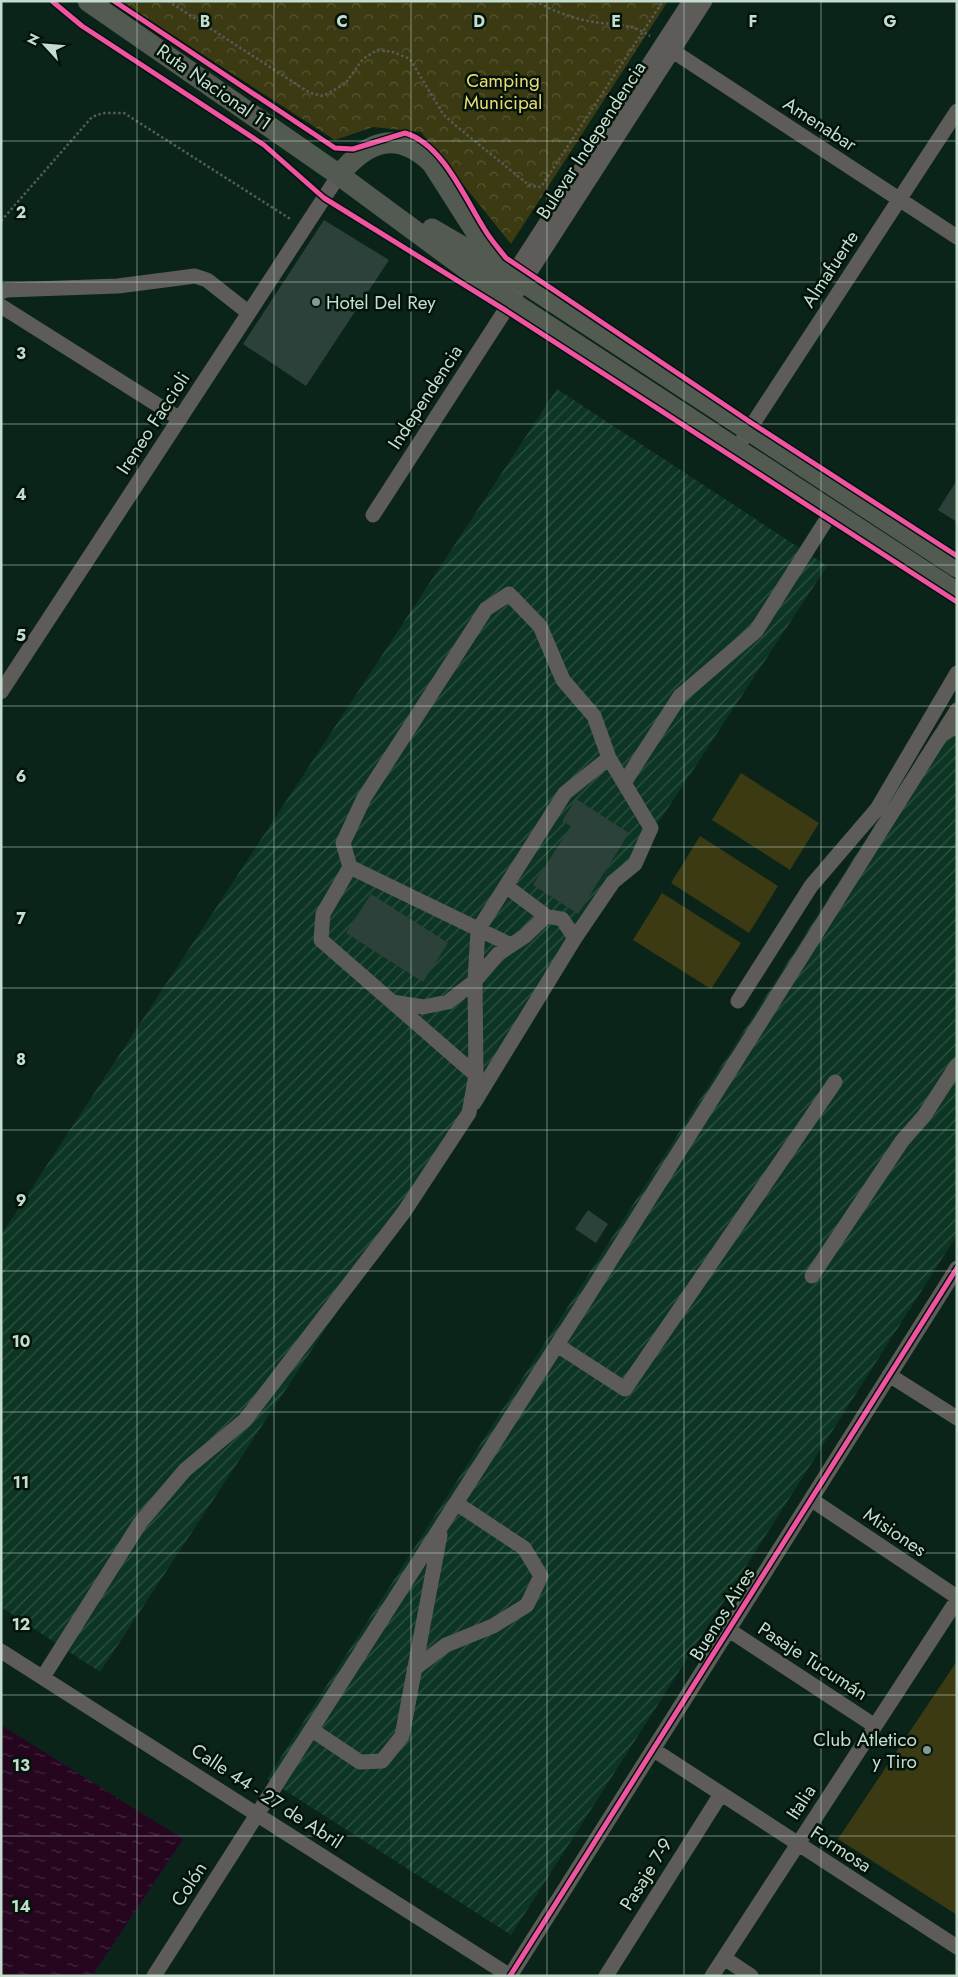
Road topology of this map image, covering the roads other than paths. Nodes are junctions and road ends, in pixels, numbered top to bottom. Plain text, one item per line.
1 (88, 1) edge
2 (690, 1) edge
3 (705, 1) edge
4 (667, 48) junction
5 (957, 111) edge
6 (339, 175) junction
7 (899, 200) junction
8 (957, 237) edge
9 (511, 275) junction
10 (1, 292) edge
11 (505, 297) junction
12 (1, 306) edge
13 (249, 313) junction
14 (180, 419) junction
15 (751, 427) junction
16 (737, 448) junction
17 (832, 511) junction
18 (373, 515) dead end
19 (957, 567) edge
20 (957, 593) edge
21 (957, 673) edge
22 (1, 692) edge
23 (957, 710) edge
24 (957, 726) edge
25 (941, 735) junction
26 (609, 758) junction
27 (624, 783) junction
28 (350, 867) junction
29 (506, 886) junction
30 (546, 916) junction
31 (478, 930) junction
32 (575, 938) junction
33 (511, 945) junction
34 (475, 981) junction
35 (738, 1001) dead end
36 (392, 1002) junction
37 (957, 1065) edge
38 (476, 1075) junction
39 (835, 1082) dead end
40 (469, 1113) junction
41 (957, 1268) edge
42 (812, 1276) dead end
43 (557, 1345) junction
44 (889, 1375) junction
45 (957, 1418) edge
46 (812, 1500) junction
47 (456, 1503) junction
48 (441, 1526) junction
49 (957, 1599) edge
50 (729, 1630) junction
51 (1, 1651) edge
52 (414, 1669) junction
53 (43, 1677) junction
54 (875, 1726) junction
55 (312, 1730) junction
56 (654, 1750) junction
57 (721, 1794) junction
58 (258, 1813) junction
59 (798, 1844) junction
60 (957, 1948) edge
61 (724, 1958) junction
62 (154, 1976) edge
63 (510, 1976) edge
64 (606, 1976) edge
65 (712, 1976) edge
66 (751, 1976) edge

1 - 6 highway, Ruta Nacional 11
2 - 4 street, Bulevar Independencia
3 - 4 street, Bulevar Independencia
4 - 7 street, Amenabar
4 - 9 street, Bulevar Independencia
5 - 7 street, Almafuerte
6 - 9 highway
6 - 9 highway
6 - 11 highway
6 - 13 street, Ireneo Faccioli
7 - 8 street, Amenabar
7 - 15 street, Almafuerte
9 - 11 street, Bulevar Independencia
9 - 15 highway
10 - 13 street
11 - 16 highway
11 - 18 street, Independencia
12 - 14 street
13 - 14 street, Ireneo Faccioli
14 - 22 street, Ireneo Faccioli
15 - 16 street, Almafuerte
15 - 19 highway
16 - 17 highway
17 - 20 highway
17 - 27 street
21 - 35 street
23 - 25 street, Colón
24 - 25 street
25 - 43 street, Colón
26 - 27 street
26 - 28 street
26 - 29 street
27 - 32 street
28 - 31 street
28 - 36 street
29 - 30 street
29 - 31 street
30 - 32 street
30 - 33 street
31 - 33 street
31 - 34 street
32 - 40 street
33 - 34 street
34 - 36 street
34 - 38 street
36 - 38 street
37 - 42 street
38 - 40 street
39 - 43 street
40 - 53 street
41 - 44 street, Buenos Aires
43 - 47 street, Colón
44 - 45 street
44 - 46 street, Buenos Aires
46 - 49 street, Misiones
46 - 50 street, Buenos Aires
47 - 48 street, Colón
47 - 52 street
48 - 52 street
48 - 55 street, Colón
49 - 54 street, Italia
50 - 54 street, Pasaje Tucumán
50 - 56 street, Buenos Aires
51 - 53 street, Calle 44 - 27 de Abril
52 - 55 street
53 - 58 street, Calle 44 - 27 de Abril
54 - 59 street, Italia
55 - 58 street, Colón
56 - 57 street, Formosa
56 - 63 street, Buenos Aires
57 - 59 street, Formosa
57 - 64 street, Pasaje 7-9
58 - 62 street, Colón
58 - 63 street, Calle 44 - 27 de Abril
59 - 60 street, Formosa
59 - 61 street, Italia
61 - 65 street, Italia
61 - 66 street

